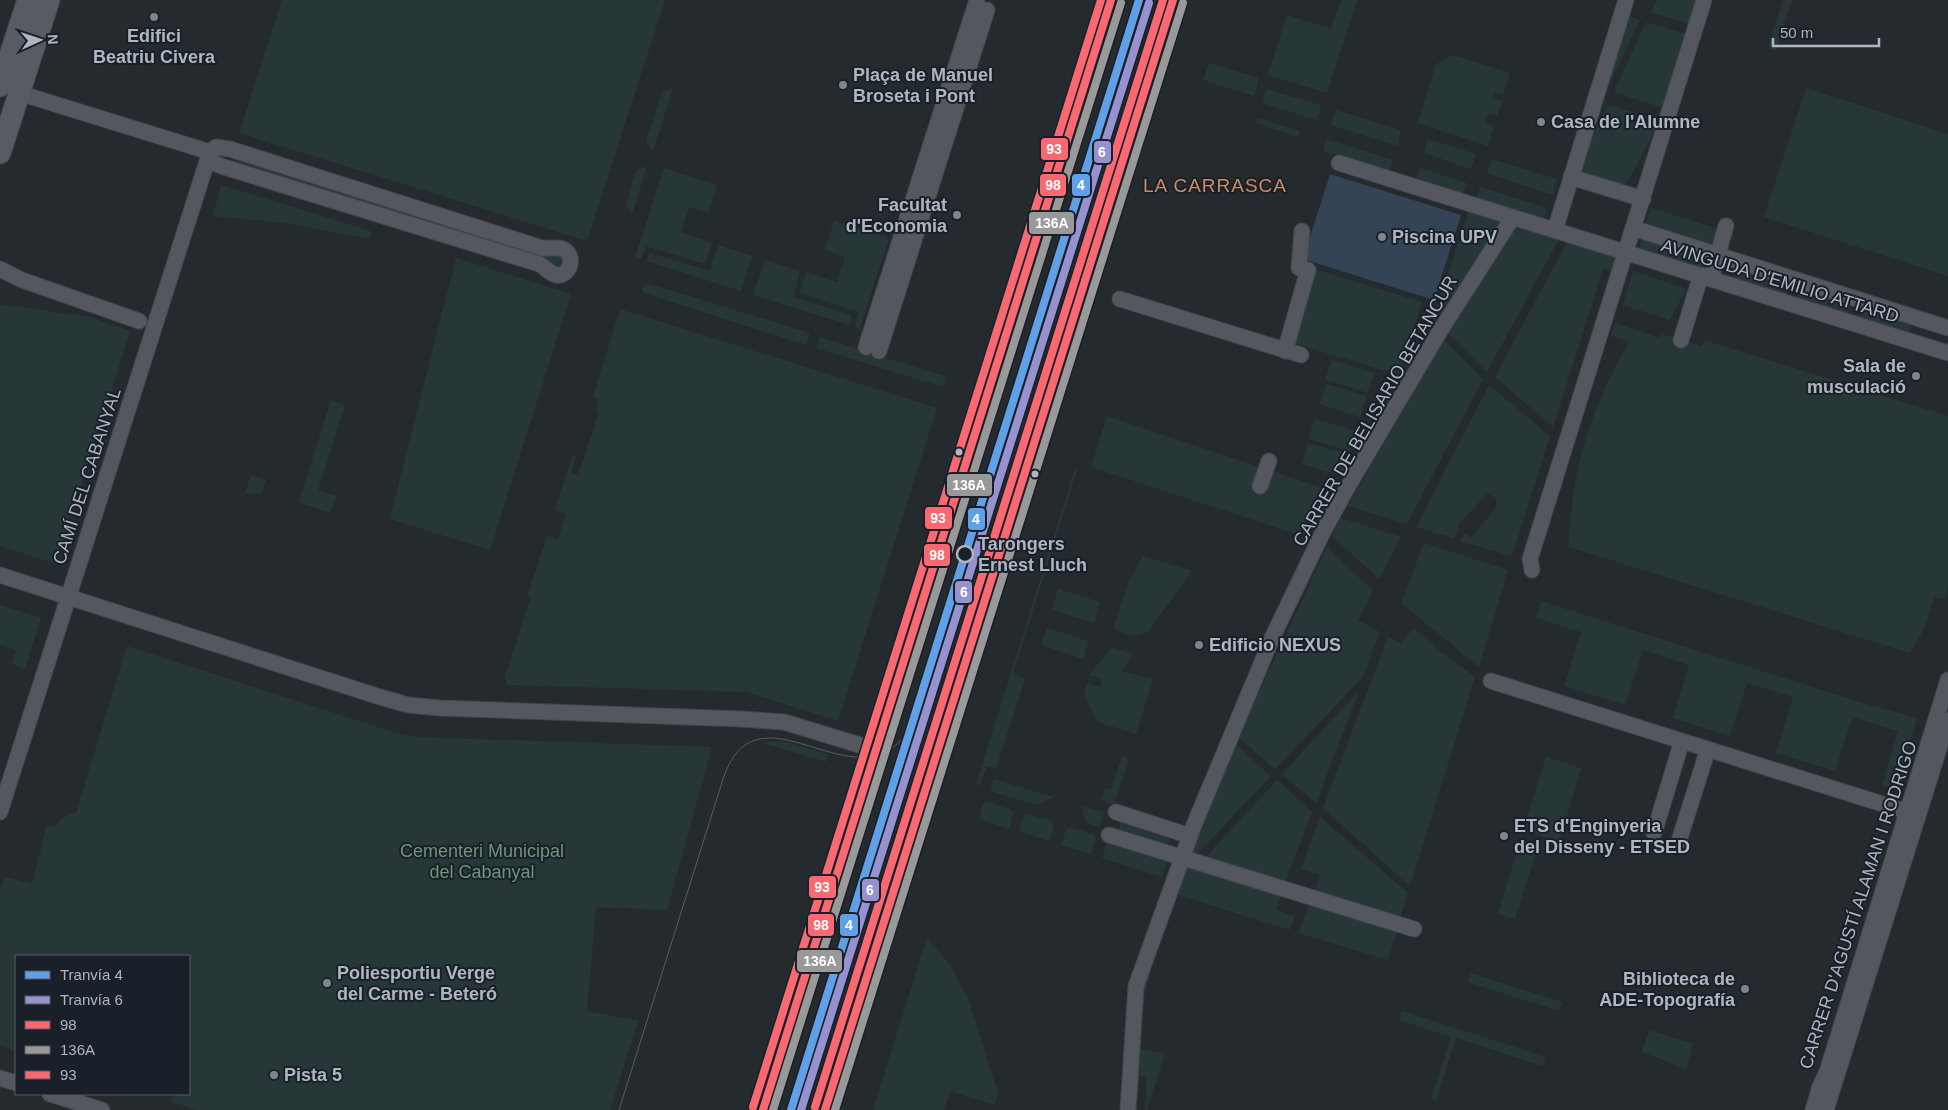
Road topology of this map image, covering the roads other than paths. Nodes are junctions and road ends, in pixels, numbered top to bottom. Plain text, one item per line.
1 (28, 0) edge
2 (49, 0) edge
3 (1111, 0) edge
4 (1173, 0) edge
5 (1626, 0) edge
6 (1704, 0) edge
7 (982, 5) edge
8 (10, 90) edge
9 (210, 152) junction
10 (0, 153) edge
11 (1339, 163) dead end
12 (1571, 177) junction
13 (1643, 199) junction
14 (1513, 217) junction
15 (1726, 226) dead end
16 (1633, 228) junction
17 (1555, 230) junction
18 (1302, 231) dead end
19 (1626, 252) junction
20 (1718, 254) junction
21 (0, 270) edge
22 (1706, 277) junction
23 (1120, 299) dead end
24 (139, 321) dead end
25 (1948, 328) edge
26 (1682, 340) dead end
27 (873, 349) dead end
28 (1285, 350) junction
29 (1948, 353) edge
30 (1301, 355) dead end
31 (1270, 460) dead end
32 (1260, 486) dead end
33 (1532, 570) dead end
34 (0, 575) edge
35 (69, 596) junction
36 (1948, 680) edge
37 (1490, 681) dead end
38 (1944, 716) edge
39 (1695, 745) junction
40 (876, 750) junction
41 (0, 812) edge
42 (1116, 812) dead end
43 (1908, 812) junction
44 (1654, 833) dead end
45 (1110, 835) dead end
46 (1190, 836) junction
47 (1679, 841) dead end
48 (1182, 857) junction
49 (1414, 929) dead end
50 (0, 1078) edge
51 (15, 1083) edge
52 (53, 1095) edge
53 (102, 1110) edge
54 (763, 1110) edge
55 (825, 1110) edge
56 (1128, 1110) edge
57 (1813, 1110) edge
58 (1826, 1110) edge

1 - 8 street
2 - 8 street
3 - 40 main road
4 - 55 main road
5 - 12 street
6 - 13 street
7 - 27 street
8 - 9 street
8 - 10 street
9 - 9 street
9 - 35 street, CAMÍ DEL CABANYAL
11 - 14 street, AVINGUDA D'EMILIO ATTARD
12 - 13 street
12 - 17 street
13 - 16 street
14 - 17 street, AVINGUDA D'EMILIO ATTARD
14 - 46 street, CARRER DE BELISARIO BETANCUR
15 - 20 street
16 - 19 street
16 - 20 street, AVINGUDA D'EMILIO ATTARD
17 - 19 street, AVINGUDA D'EMILIO ATTARD
18 - 28 street
19 - 22 street, AVINGUDA D'EMILIO ATTARD
19 - 33 street
20 - 22 street
20 - 25 street, AVINGUDA D'EMILIO ATTARD
21 - 24 street
22 - 26 street
22 - 29 street, AVINGUDA D'EMILIO ATTARD
23 - 28 street
28 - 30 street
31 - 32 street
34 - 35 street
35 - 40 street
35 - 41 street, CAMÍ DEL CABANYAL
36 - 38 street, CARRER D'AGUSTÍ ALAMAN I RODRIGO
37 - 39 street
38 - 43 street, CARRER D'AGUSTÍ ALAMAN I RODRIGO
38 - 58 street, CARRER D'AGUSTÍ ALAMAN I RODRIGO
39 - 43 street
39 - 44 street
39 - 47 street
40 - 54 main road
42 - 46 street
43 - 57 street, CARRER D'AGUSTÍ ALAMAN I RODRIGO
45 - 48 street
46 - 48 street, CARRER DE BELISARIO BETANCUR
48 - 49 street
48 - 56 street, CARRER DE BELISARIO BETANCUR
50 - 51 street
52 - 53 street

